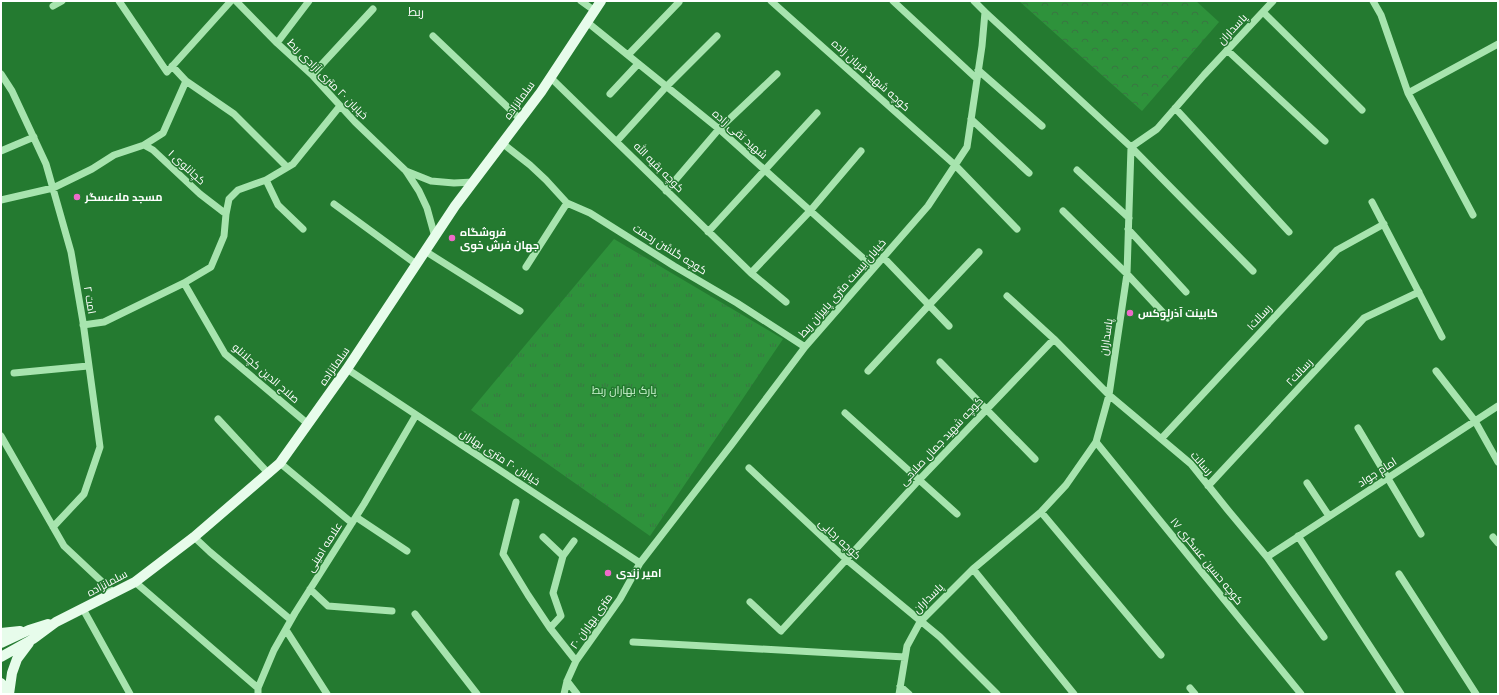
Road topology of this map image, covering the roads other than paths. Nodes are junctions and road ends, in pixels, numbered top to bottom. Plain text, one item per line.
1 (62, 1) edge
2 (119, 1) edge
3 (231, 1) edge
4 (236, 1) edge
5 (309, 1) edge
6 (581, 1) edge
7 (601, 1) edge
8 (771, 1) edge
9 (893, 1) edge
10 (974, 1) edge
11 (1273, 1) edge
12 (1373, 1) edge
13 (679, 2) edge
14 (53, 6) dead end
15 (373, 9) dead end
16 (594, 11) junction
17 (986, 12) junction
18 (1263, 12) junction
19 (587, 22) junction
20 (433, 36) dead end
21 (717, 36) dead end
22 (277, 43) junction
23 (1498, 44) edge
24 (1227, 50) junction
25 (628, 55) junction
26 (638, 64) junction
27 (172, 66) junction
28 (978, 70) junction
29 (1, 74) edge
30 (777, 74) dead end
31 (312, 75) junction
32 (550, 77) junction
33 (977, 79) junction
34 (186, 81) junction
35 (9, 86) junction
36 (666, 87) junction
37 (1, 90) edge
38 (1408, 93) junction
39 (610, 94) dead end
40 (340, 106) junction
41 (1175, 108) junction
42 (1362, 110) dead end
43 (817, 113) dead end
44 (520, 119) junction
45 (971, 119) junction
46 (1042, 126) dead end
47 (719, 130) junction
48 (34, 137) junction
49 (617, 141) junction
50 (1325, 141) dead end
51 (502, 143) junction
52 (144, 145) junction
53 (1132, 147) junction
54 (1, 151) edge
55 (861, 151) dead end
56 (955, 165) junction
57 (288, 167) junction
58 (1077, 170) dead end
59 (406, 171) junction
60 (765, 171) junction
61 (1028, 173) dead end
62 (266, 180) junction
63 (473, 182) junction
64 (53, 188) junction
65 (666, 191) junction
66 (1, 200) edge
67 (1372, 202) dead end
68 (567, 203) junction
69 (334, 204) dead end
70 (810, 211) junction
71 (1063, 211) dead end
72 (226, 214) junction
73 (1473, 216) dead end
74 (1129, 218) junction
75 (1384, 224) junction
76 (302, 229) dead end
77 (1017, 229) dead end
78 (1128, 229) junction
79 (708, 232) junction
80 (1289, 232) dead end
81 (435, 236) junction
82 (425, 252) junction
83 (979, 252) dead end
84 (883, 258) junction
85 (416, 264) junction
86 (526, 267) dead end
87 (874, 268) junction
88 (1253, 271) dead end
89 (751, 273) junction
90 (1127, 274) junction
91 (184, 283) junction
92 (1186, 292) dead end
93 (1419, 292) junction
94 (1007, 296) dead end
95 (786, 302) dead end
96 (928, 304) junction
97 (520, 311) dead end
98 (1168, 318) dead end
99 (83, 325) junction
100 (949, 326) dead end
101 (1442, 337) dead end
102 (1054, 339) junction
103 (805, 347) junction
104 (940, 362) dead end
105 (88, 366) junction
106 (348, 369) junction
107 (868, 371) dead end
108 (1436, 371) dead end
109 (14, 373) dead end
110 (1109, 395) junction
111 (1498, 406) edge
112 (986, 409) junction
113 (845, 413) dead end
114 (416, 415) junction
115 (218, 419) dead end
116 (1475, 422) junction
117 (308, 424) junction
118 (1358, 428) dead end
119 (1, 436) edge
120 (1161, 439) junction
121 (1096, 442) junction
122 (1035, 458) dead end
123 (1498, 462) edge
124 (280, 463) junction
125 (749, 468) dead end
126 (269, 474) junction
127 (1387, 479) junction
128 (919, 480) junction
129 (1307, 483) dead end
130 (1208, 486) junction
131 (516, 502) dead end
132 (1041, 512) junction
133 (957, 514) dead end
134 (1330, 516) junction
135 (354, 520) junction
136 (53, 527) junction
137 (1421, 534) dead end
138 (1298, 536) junction
139 (1494, 536) dead end
140 (194, 537) junction
141 (543, 537) dead end
142 (574, 541) dead end
143 (1498, 543) edge
144 (407, 551) dead end
145 (562, 556) junction
146 (1267, 557) junction
147 (847, 560) junction
148 (640, 563) junction
149 (972, 569) junction
150 (1399, 574) dead end
151 (135, 582) junction
152 (310, 589) junction
153 (114, 593) junction
154 (750, 602) dead end
155 (82, 609) junction
156 (392, 611) dead end
157 (415, 614) dead end
158 (292, 620) junction
159 (920, 622) junction
160 (550, 628) junction
161 (286, 630) junction
162 (1, 633) edge
163 (31, 634) junction
164 (1324, 637) dead end
165 (633, 642) dead end
166 (1, 643) edge
167 (1162, 655) dead end
168 (1, 657) edge
169 (905, 657) junction
170 (576, 661) junction
171 (1, 682) edge
172 (567, 682) junction
173 (900, 686) junction
174 (258, 691) edge
175 (8, 694) edge
176 (130, 694) edge
177 (327, 694) edge
178 (477, 694) edge
179 (564, 694) edge
180 (577, 694) edge
181 (899, 694) edge
182 (909, 694) edge
183 (997, 694) edge
184 (1074, 694) edge
185 (1301, 694) edge
186 (1401, 694) edge
187 (1476, 694) edge

1 - 14 street
2 - 27 street
3 - 27 street
4 - 22 street, خیابان ۲۰ متری آزادی ربط
5 - 22 street
6 - 16 street
7 - 16 main road, سلمانزاده
8 - 56 street, کوچه شهید قربان زاده
9 - 33 street
10 - 17 street
11 - 18 street, پاسداران
12 - 38 street
13 - 25 street
15 - 31 street
16 - 19 main road, سلمانزاده
17 - 28 street, خیابان بیست متری پاییزان ربط
17 - 53 street
18 - 24 street, پاسداران
18 - 42 street
19 - 25 street, شهید تقی زاده
19 - 32 main road, سلمانزاده
20 - 44 street
21 - 36 street
22 - 31 street, خیابان ۲۰ متری آزادی ربط
23 - 38 street
24 - 41 street, پاسداران
24 - 50 street
25 - 26 street, شهید تقی زاده
26 - 36 street, شهید تقی زاده
26 - 39 street
27 - 34 street
28 - 33 street, خیابان بیست متری پاییزان ربط
28 - 46 street
29 - 35 street, امت ۲
30 - 47 street
31 - 40 street, خیابان ۲۰ متری آزادی ربط
32 - 44 main road, سلمانزاده
32 - 49 street, کوچه بقیه الله
33 - 45 street, خیابان بیست متری پاییزان ربط
34 - 52 street
34 - 57 street
35 - 37 street
35 - 48 street, امت ۲
36 - 47 street, شهید تقی زاده
36 - 49 street
38 - 73 street
40 - 57 street
40 - 59 street, خیابان ۲۰ متری آزادی ربط
41 - 53 street, پاسداران
41 - 80 street
43 - 60 street
44 - 51 main road, سلمانزاده
45 - 56 street, خیابان بیست متری پاییزان ربط
45 - 61 street
47 - 60 street, شهید تقی زاده
47 - 65 street
48 - 54 street
48 - 64 street, امت ۲
49 - 65 street, کوچه بقیه الله
51 - 63 main road, سلمانزاده
51 - 68 street, کوچه گلشن رحمت
52 - 64 street
52 - 72 street, کچانلوی ۱
53 - 74 street, پاسداران
53 - 88 street
55 - 70 street
56 - 77 street, کوچه شهید قربان زاده
56 - 84 street, خیابان بیست متری پاییزان ربط
57 - 62 street
58 - 74 street
59 - 63 street
59 - 81 street
60 - 70 street, شهید تقی زاده
60 - 79 street
62 - 72 street
62 - 76 street
63 - 81 main road, سلمانزاده
64 - 66 street
64 - 99 street, امت ۲
65 - 79 street, کوچه بقیه الله
67 - 75 street
68 - 86 street
68 - 103 street, کوچه گلشن رحمت
69 - 85 street
70 - 87 street, شهید تقی زاده
70 - 89 street
71 - 90 street
72 - 91 street
74 - 78 street, پاسداران
75 - 93 street
75 - 120 street, رسالت۱
78 - 90 street, پاسداران
78 - 92 street
79 - 89 street, کوچه بقیه الله
81 - 82 main road, سلمانزاده
82 - 85 main road, سلمانزاده
82 - 97 street
83 - 96 street
84 - 87 street, خیابان بیست متری پاییزان ربط
84 - 96 street
85 - 106 main road, سلمانزاده
87 - 103 street, خیابان بیست متری پاییزان ربط
89 - 95 street, کوچه بقیه الله
90 - 98 street
90 - 110 street, پاسداران
91 - 99 street
91 - 117 street, صلاح الدین کچلانلو
93 - 101 street
93 - 130 street, رسالت۲
94 - 102 street, رسالت
96 - 100 street
96 - 107 street
99 - 105 street, امت ۲
102 - 110 street, رسالت
102 - 112 street, کوچه شهید جمال صلاحی
103 - 148 street, خیابان بیست متری پاییزان ربط
104 - 112 street
105 - 109 street
105 - 136 street, امت ۲
106 - 114 street, خیابان ۲۰ متری بهاران
106 - 117 main road, سلمانزاده
108 - 116 street
110 - 120 street, رسالت
110 - 121 street, پاسداران
111 - 116 street, امام جواد
112 - 122 street
112 - 128 street, کوچه شهید جمال صلاحی
113 - 128 street
114 - 135 street, علامه امینی
114 - 148 street, خیابان ۲۰ متری بهاران
115 - 126 street
116 - 123 street
116 - 127 street, امام جواد
117 - 124 main road, سلمانزاده
118 - 127 street
119 - 136 street
120 - 130 street, رسالت
121 - 132 street, پاسداران
121 - 185 street, کوچه حسین عسگری ۱۷
124 - 126 main road, سلمانزاده
124 - 135 street
125 - 147 street, کوچه رجایی
126 - 140 main road, سلمانزاده
127 - 134 street, امام جواد
127 - 137 street
128 - 133 street
128 - 147 street, کوچه شهید جمال صلاحی
129 - 134 street
130 - 146 street, رسالت
131 - 160 street
132 - 149 street, پاسداران
132 - 167 street
134 - 138 street, امام جواد
135 - 144 street
135 - 152 street, علامه امینی
136 - 153 street
138 - 146 street, امام جواد
138 - 186 street
139 - 143 street
140 - 151 main road, سلمانزاده
140 - 158 street
141 - 145 street
142 - 145 street
145 - 160 street
146 - 164 street, رسالت
147 - 154 street, کوچه شهید جمال صلاحی
147 - 159 street, کوچه رجایی
148 - 170 street, ۲۰ متری بهاران
149 - 159 street, پاسداران
149 - 184 street
150 - 187 street
151 - 153 main road, سلمانزاده
151 - 174 street
152 - 156 street
152 - 158 street, علامه امینی
153 - 155 main road, سلمانزاده
155 - 163 main road, سلمانزاده
155 - 176 street
157 - 178 street
158 - 161 street, علامه امینی
159 - 169 street, پاسداران
159 - 183 street, کوچه رجایی
160 - 170 street
161 - 174 street, علامه امینی
161 - 177 street
162 - 163 main road
163 - 166 main road
163 - 168 main road
163 - 175 main road
165 - 169 street
169 - 173 street, پاسداران
170 - 172 street, ۲۰ متری بهاران
171 - 175 main road
172 - 179 street, ۲۰ متری بهاران
172 - 180 street
173 - 181 street, پاسداران
173 - 182 street

